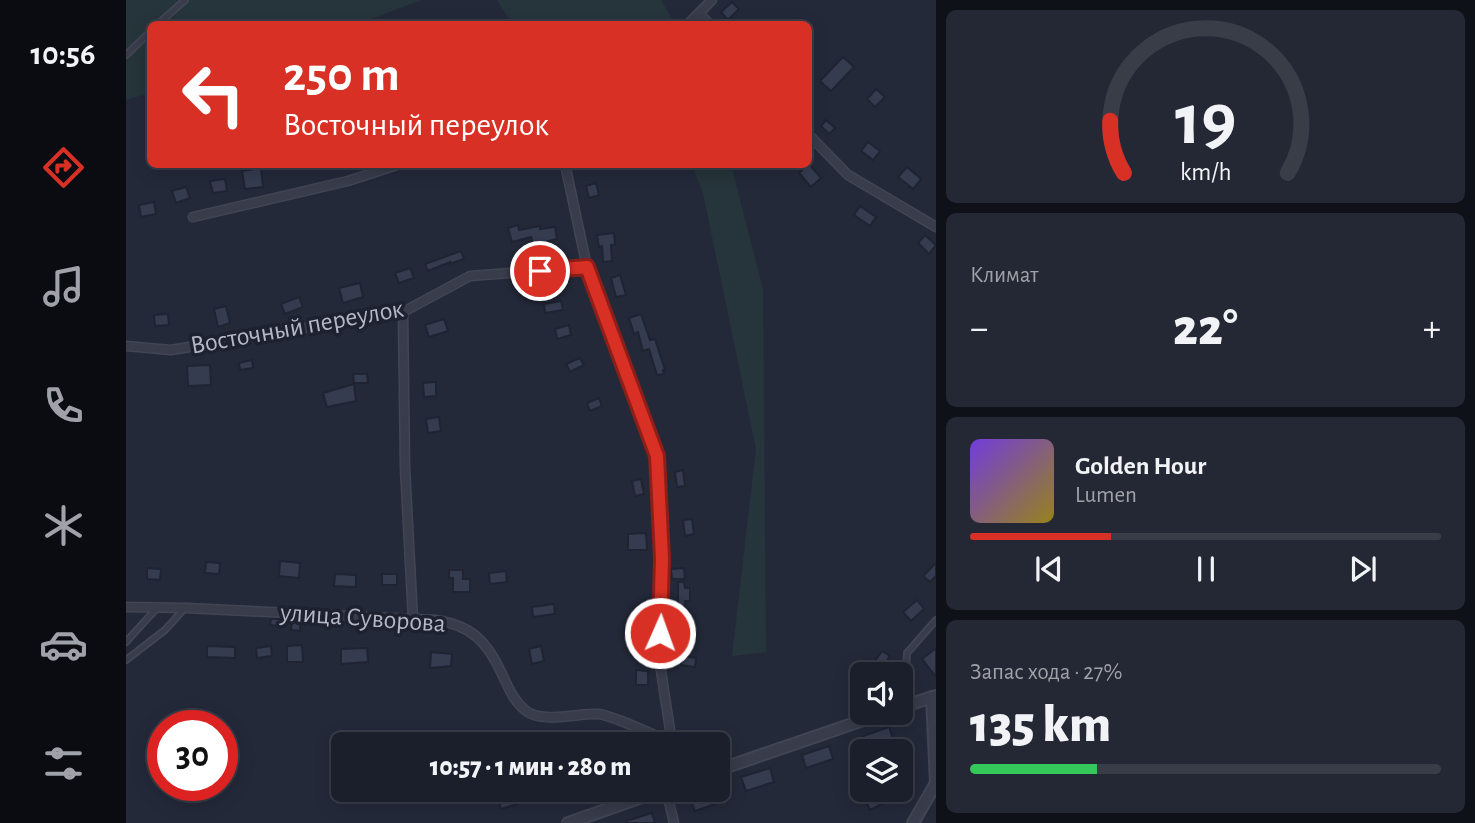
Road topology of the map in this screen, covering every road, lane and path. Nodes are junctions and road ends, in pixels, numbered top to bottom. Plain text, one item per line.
1 (185, 0) edge
2 (712, 0) edge
3 (699, 13) junction
4 (161, 21) edge
5 (691, 21) edge
6 (706, 21) edge
7 (147, 35) edge
8 (126, 55) edge
9 (812, 138) edge
10 (388, 168) edge
11 (566, 168) edge
12 (193, 217) dead end
13 (936, 227) edge
14 (587, 267) junction
15 (403, 312) junction
16 (126, 346) edge
17 (126, 607) edge
18 (157, 607) junction
19 (186, 607) junction
20 (412, 619) junction
21 (936, 620) edge
22 (126, 642) edge
23 (126, 660) edge
24 (905, 662) edge
25 (934, 696) edge
26 (913, 703) edge
27 (850, 725) edge
28 (646, 732) edge
29 (671, 732) edge
30 (730, 767) edge
31 (936, 783) edge
32 (628, 802) edge
33 (668, 802) edge
34 (568, 823) edge
35 (674, 823) edge
36 (913, 823) edge

1 - 4 lane
2 - 3 street
3 - 5 street
3 - 6 street
7 - 8 lane
9 - 13 street
10 - 12 street
11 - 14 street
14 - 15 street, Восточный переулок
14 - 29 street
15 - 16 street, Восточный переулок
15 - 20 street
17 - 18 street, улица Суворова
18 - 19 street, улица Суворова
18 - 22 lane
19 - 20 street, улица Суворова
19 - 23 lane
20 - 28 street, улица Суворова
21 - 24 lane
25 - 26 street
25 - 31 street
27 - 30 street
31 - 36 street
32 - 34 street
33 - 35 street

